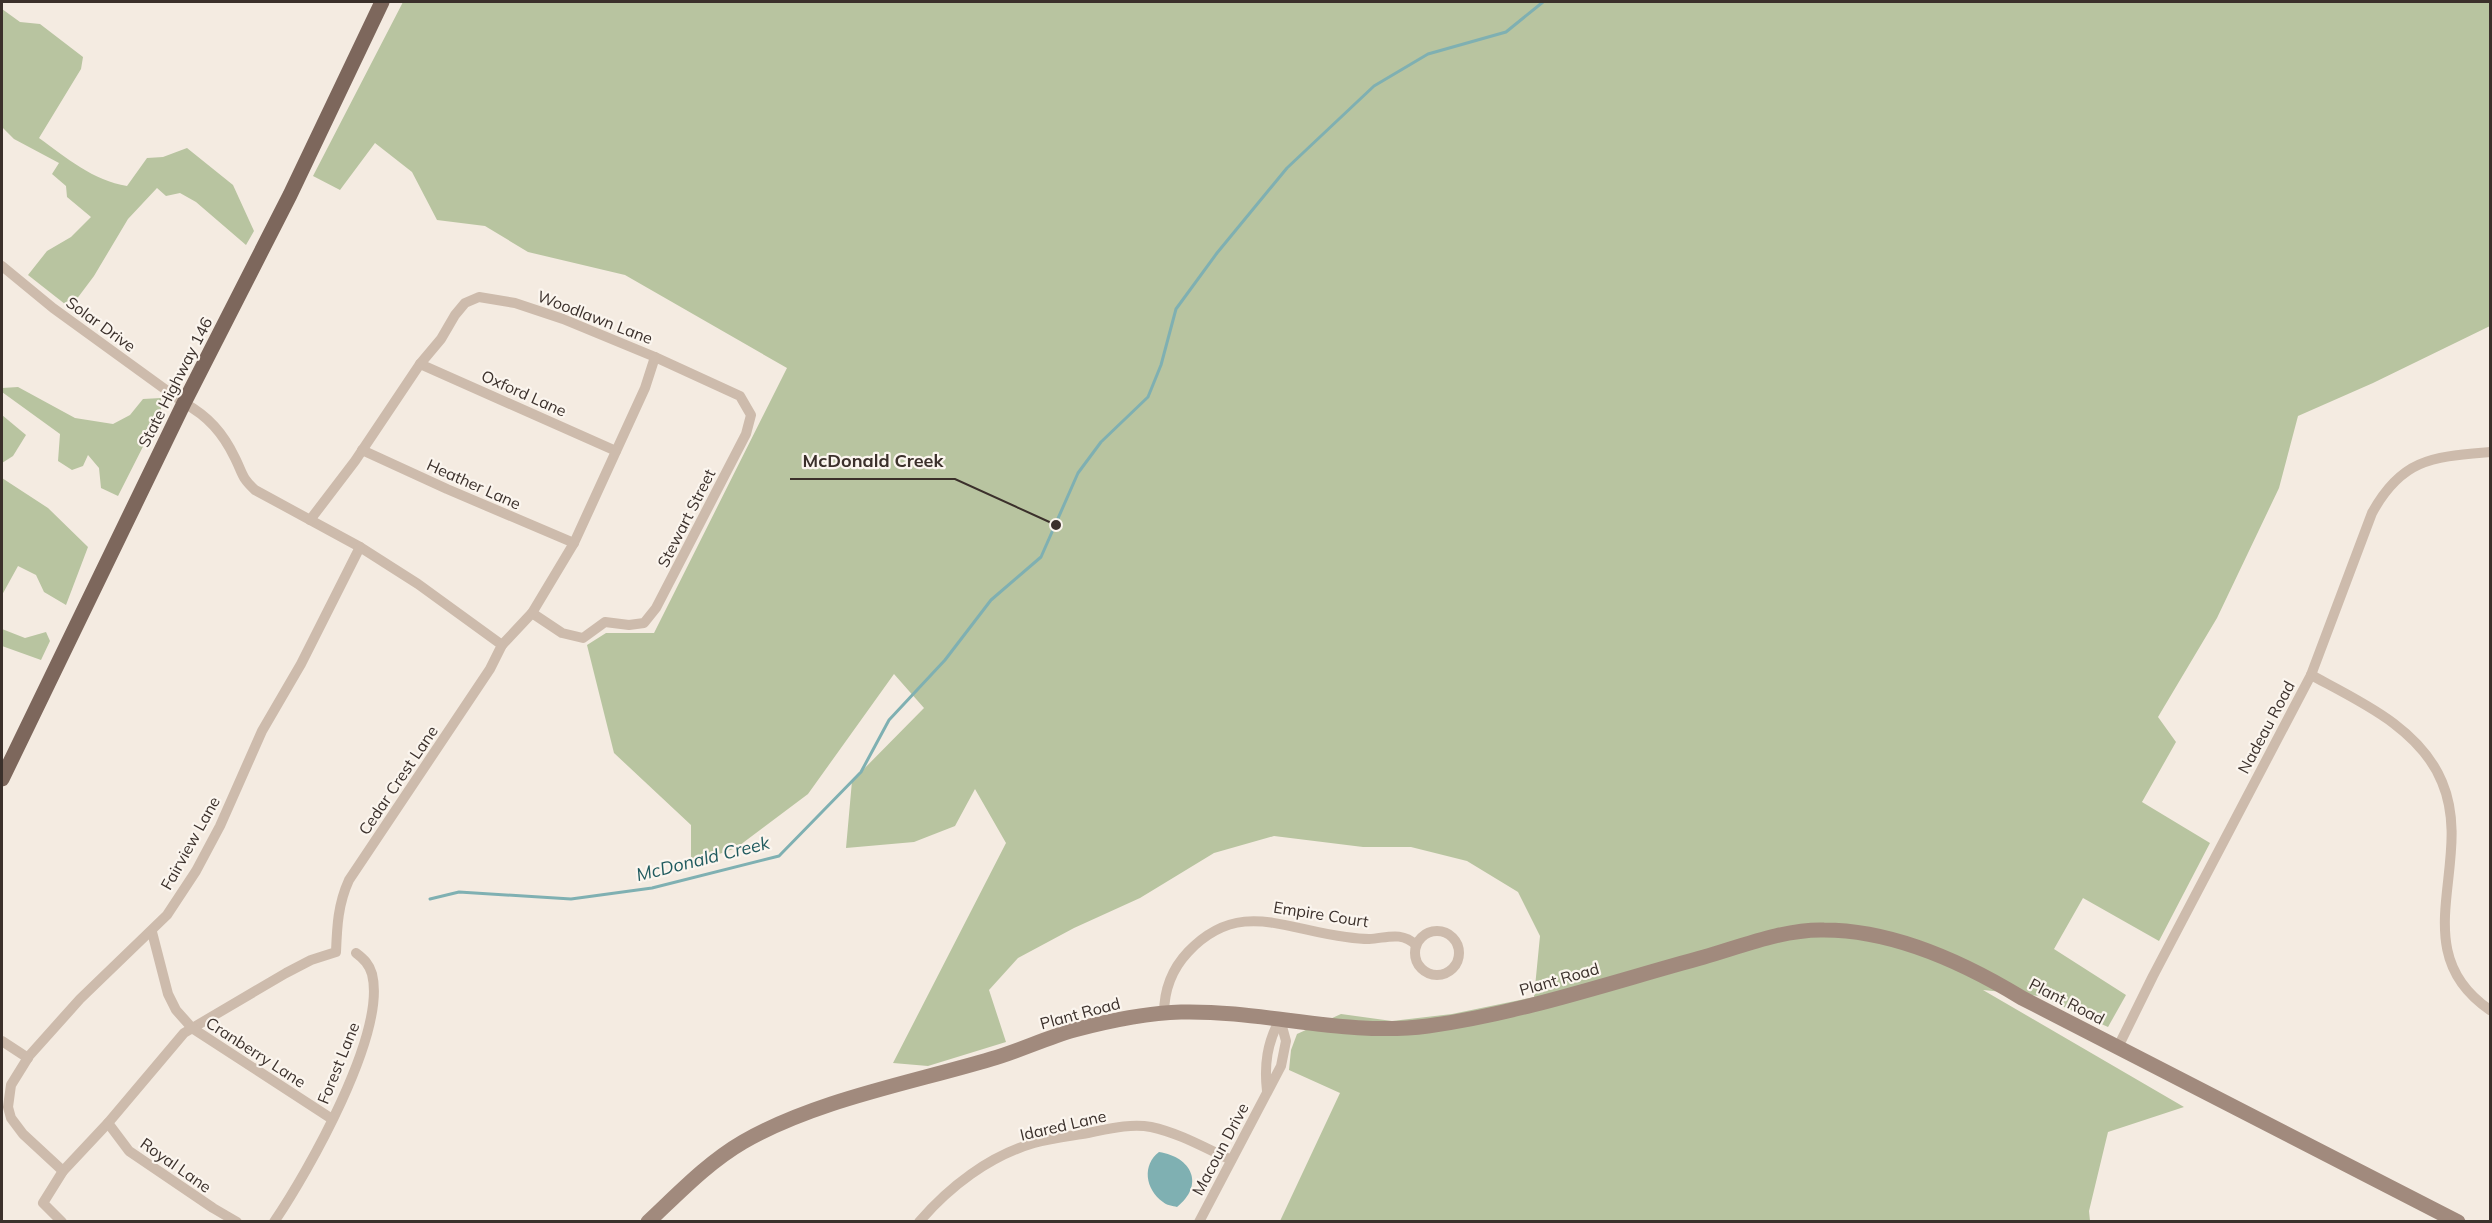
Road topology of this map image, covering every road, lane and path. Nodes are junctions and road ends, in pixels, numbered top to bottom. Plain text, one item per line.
1 (382, 2) edge
2 (2, 266) edge
3 (655, 357) junction
4 (420, 364) junction
5 (184, 403) junction
6 (362, 450) junction
7 (616, 451) junction
8 (2490, 452) edge
9 (310, 520) junction
10 (574, 543) junction
11 (360, 547) junction
12 (532, 613) junction
13 (502, 645) junction
14 (2311, 675) junction
15 (2, 779) edge
16 (152, 932) junction
17 (1416, 945) junction
18 (356, 953) dead end
19 (2490, 1010) edge
20 (1164, 1014) junction
21 (1280, 1019) junction
22 (192, 1028) junction
23 (2, 1041) edge
24 (2118, 1047) junction
25 (27, 1058) junction
26 (1267, 1091) junction
27 (332, 1119) junction
28 (108, 1124) junction
29 (1231, 1160) junction
30 (63, 1171) junction
31 (62, 1221) edge
32 (237, 1221) edge
33 (274, 1221) edge
34 (648, 1221) edge
35 (919, 1221) edge
36 (1199, 1221) edge
37 (2458, 1221) edge

1 - 5 main road, State Highway 146
2 - 5 street, Solar Drive
3 - 4 street, Woodlawn Lane
3 - 7 street, Woodlawn Lane
3 - 12 street, Stewart Street
4 - 6 street, Woodlawn Lane
4 - 7 street, Oxford Lane
5 - 9 street
5 - 15 main road, State Highway 146
6 - 9 street, Woodlawn Lane
6 - 10 street, Heather Lane
7 - 10 street, Woodlawn Lane
8 - 14 street, Nadeau Road
9 - 11 street
10 - 12 street, Woodlawn Lane
11 - 13 street
11 - 16 street, Fairview Lane
12 - 13 street, Woodlawn Lane
13 - 22 street, Cedar Crest Lane
14 - 19 street
14 - 24 street, Nadeau Road
16 - 22 street, Cranberry Lane
16 - 25 street, Fairview Lane
17 - 17 street
17 - 20 street, Empire Court
18 - 27 street, Forest Lane
20 - 21 street, Plant Road
20 - 34 street, Plant Road
21 - 24 street, Plant Road
21 - 26 street, Macoun Drive
21 - 26 street, Macoun Drive
22 - 27 street, Cranberry Lane
22 - 28 street, Cedar Crest Lane
23 - 25 street
24 - 37 street, Plant Road
25 - 30 street, Fairview Lane
26 - 29 street, Macoun Drive
27 - 33 street, Forest Lane
28 - 30 street, Cedar Crest Lane
28 - 32 street, Royal Lane
29 - 35 street, Idared Lane
29 - 36 street, Macoun Drive
30 - 31 street, Cedar Crest Lane

